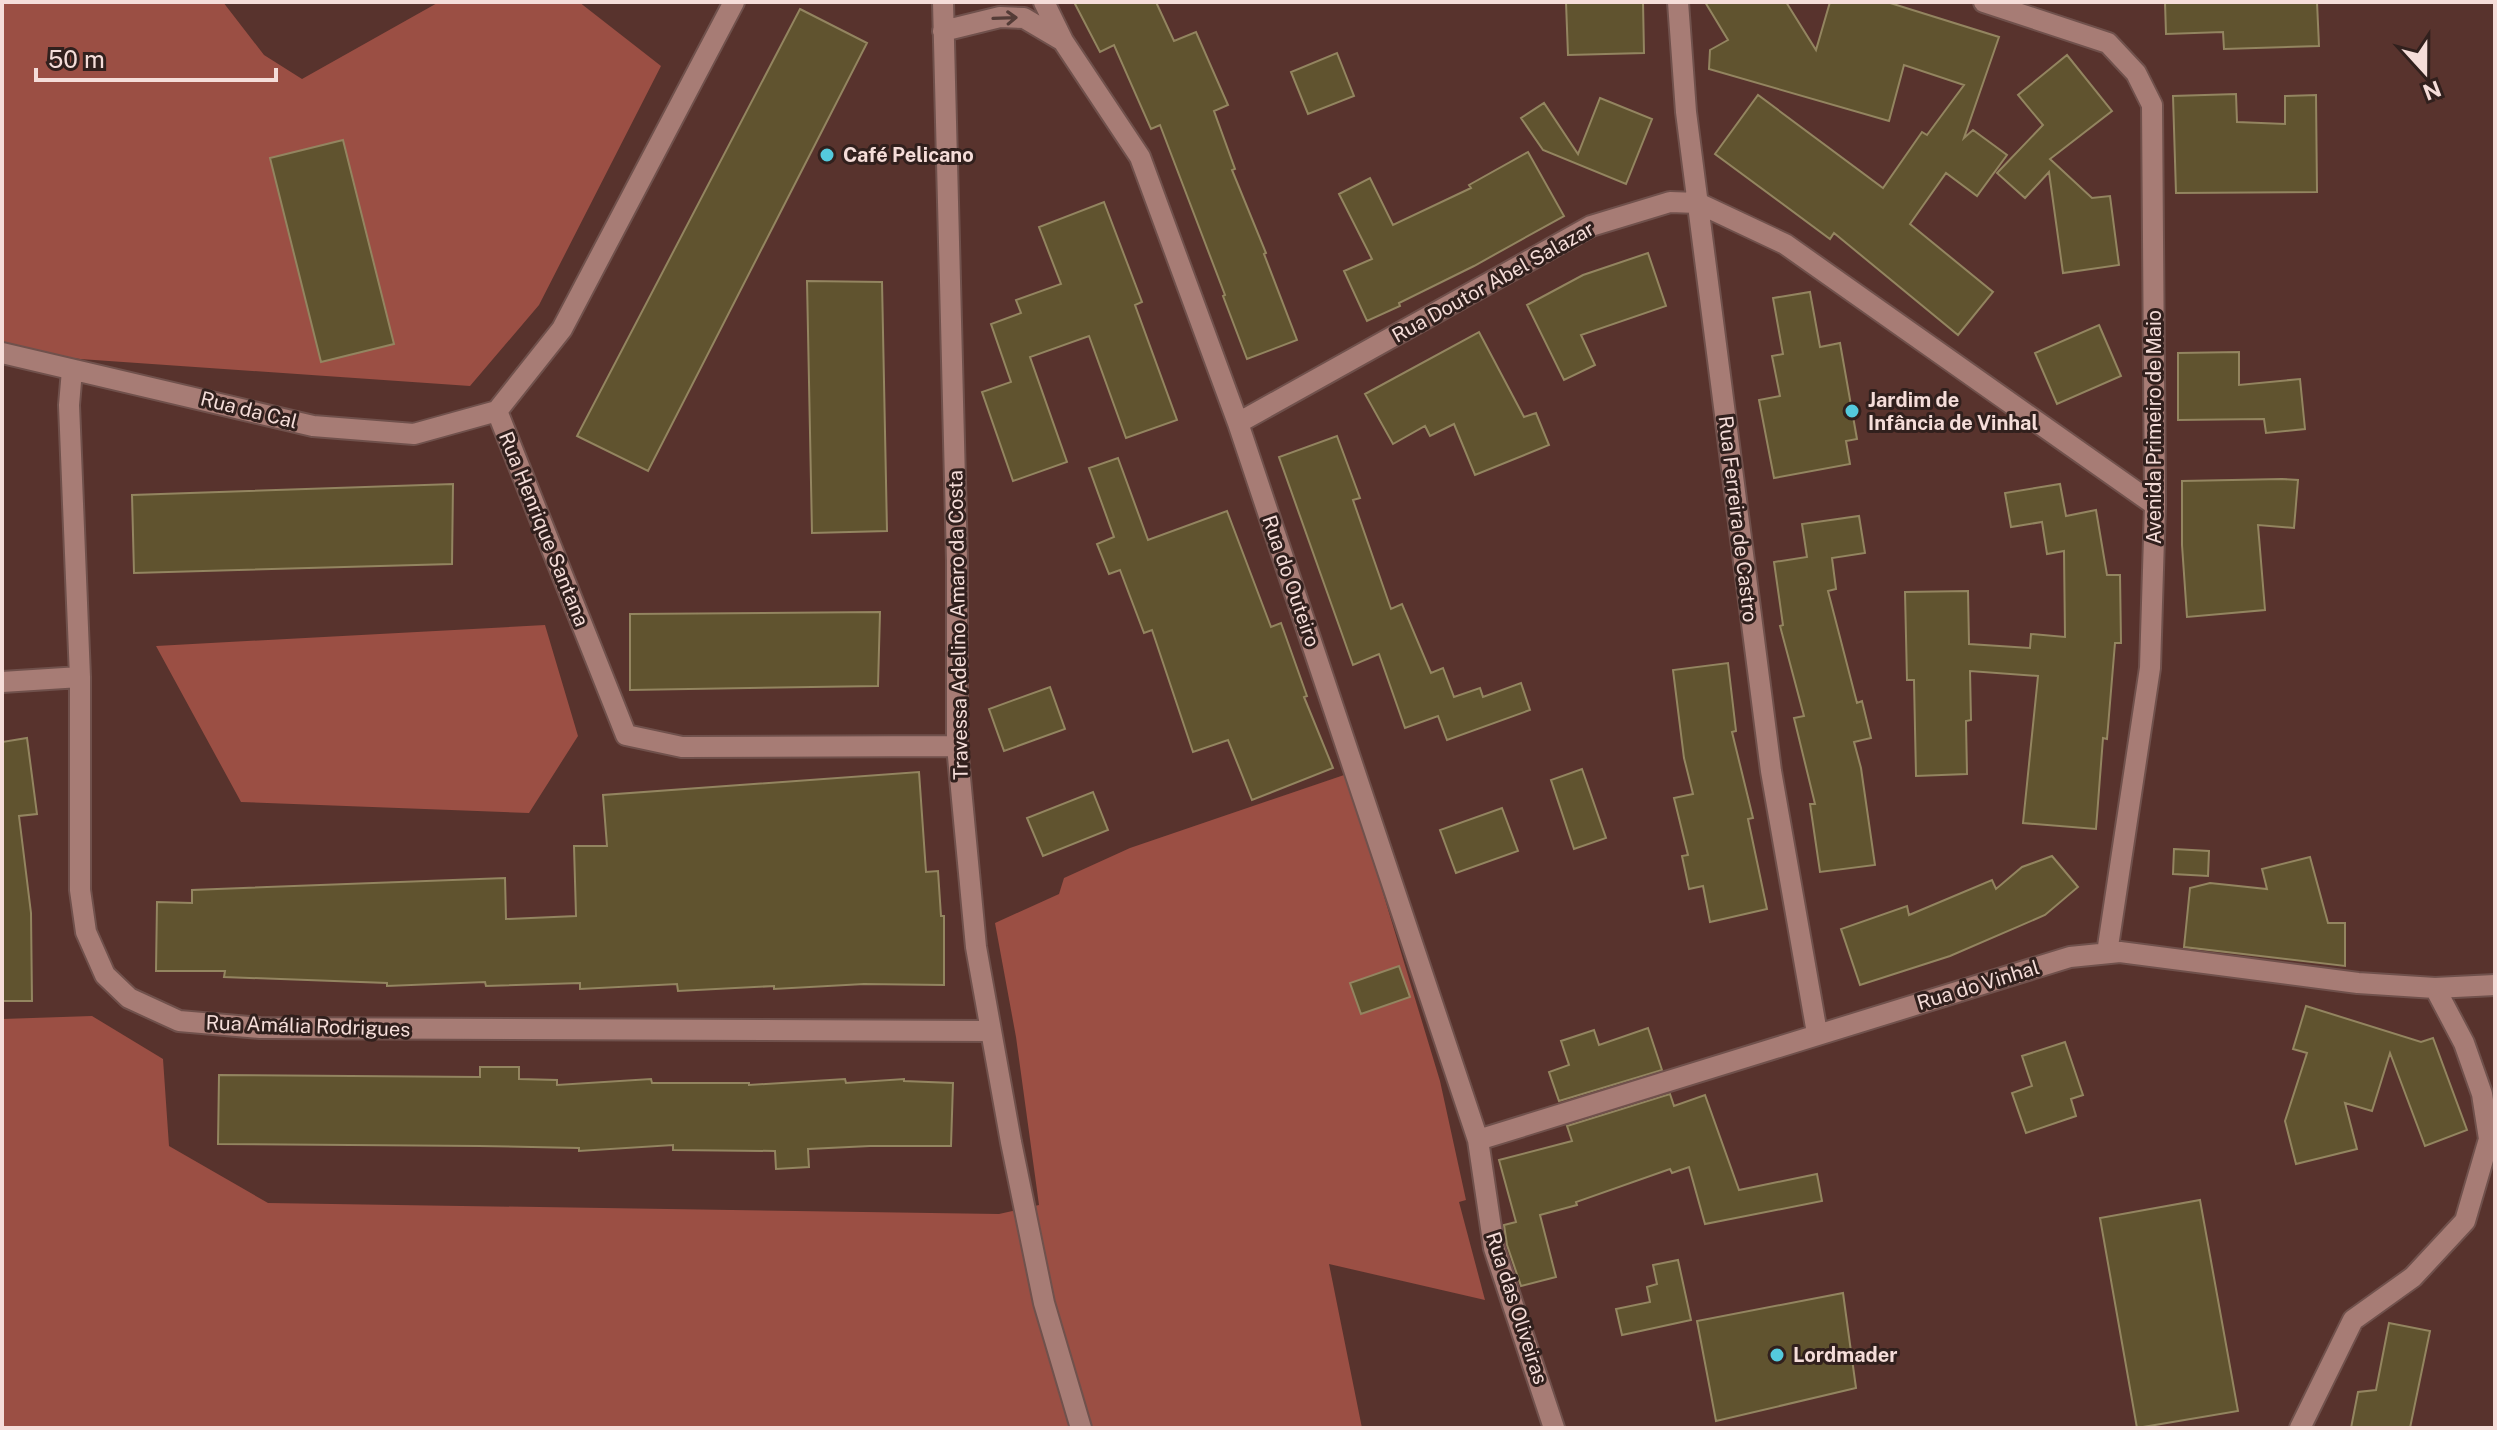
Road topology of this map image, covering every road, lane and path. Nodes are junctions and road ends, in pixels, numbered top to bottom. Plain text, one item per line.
1 (734, 2) edge
2 (943, 2) edge
3 (1044, 2) edge
4 (1678, 2) edge
5 (1984, 2) edge
6 (943, 31) junction
7 (1063, 41) junction
8 (1698, 203) junction
9 (2, 353) edge
10 (72, 370) junction
11 (497, 411) junction
12 (1238, 423) junction
13 (2155, 505) junction
14 (80, 677) junction
15 (2, 682) edge
16 (957, 746) junction
17 (2107, 953) junction
18 (2495, 985) edge
19 (2435, 988) junction
20 (991, 1031) junction
21 (1817, 1033) junction
22 (1478, 1140) junction
23 (2492, 1140) edge
24 (1081, 1428) edge
25 (1554, 1428) edge
26 (2300, 1428) edge

1 - 11 street, Rua Henrique Santana
2 - 6 street, Travessa Adelino Amaro da Costa
3 - 7 street, Rua do Outeiro
4 - 8 street, Rua Ferreira de Castro
5 - 13 street, Avenida Primeiro de Maio
6 -> 7 street, Rua do Outeiro
6 - 16 street, Travessa Adelino Amaro da Costa
7 - 12 street, Rua do Outeiro
8 - 12 street, Rua Doutor Abel Salazar
8 - 13 street, Rua Doutor Abel Salazar
8 - 21 street, Rua Ferreira de Castro
9 - 10 street, Rua da Cal
10 - 11 street, Rua da Cal
10 - 14 street, Rua Amália Rodrigues
11 - 16 street, Rua Henrique Santana
12 - 22 street, Rua do Outeiro
13 - 17 street, Avenida Primeiro de Maio
14 - 15 street
14 - 20 street, Rua Amália Rodrigues
16 - 20 street, Travessa Adelino Amaro da Costa
17 - 19 street, Rua do Vinhal
17 - 21 street, Rua do Vinhal
18 - 19 street, Rua do Vinhal
19 - 23 street
20 - 24 street, Travessa Adelino Amaro da Costa
21 - 22 street, Rua do Vinhal
22 - 25 street, Rua das Oliveiras
23 - 26 street

